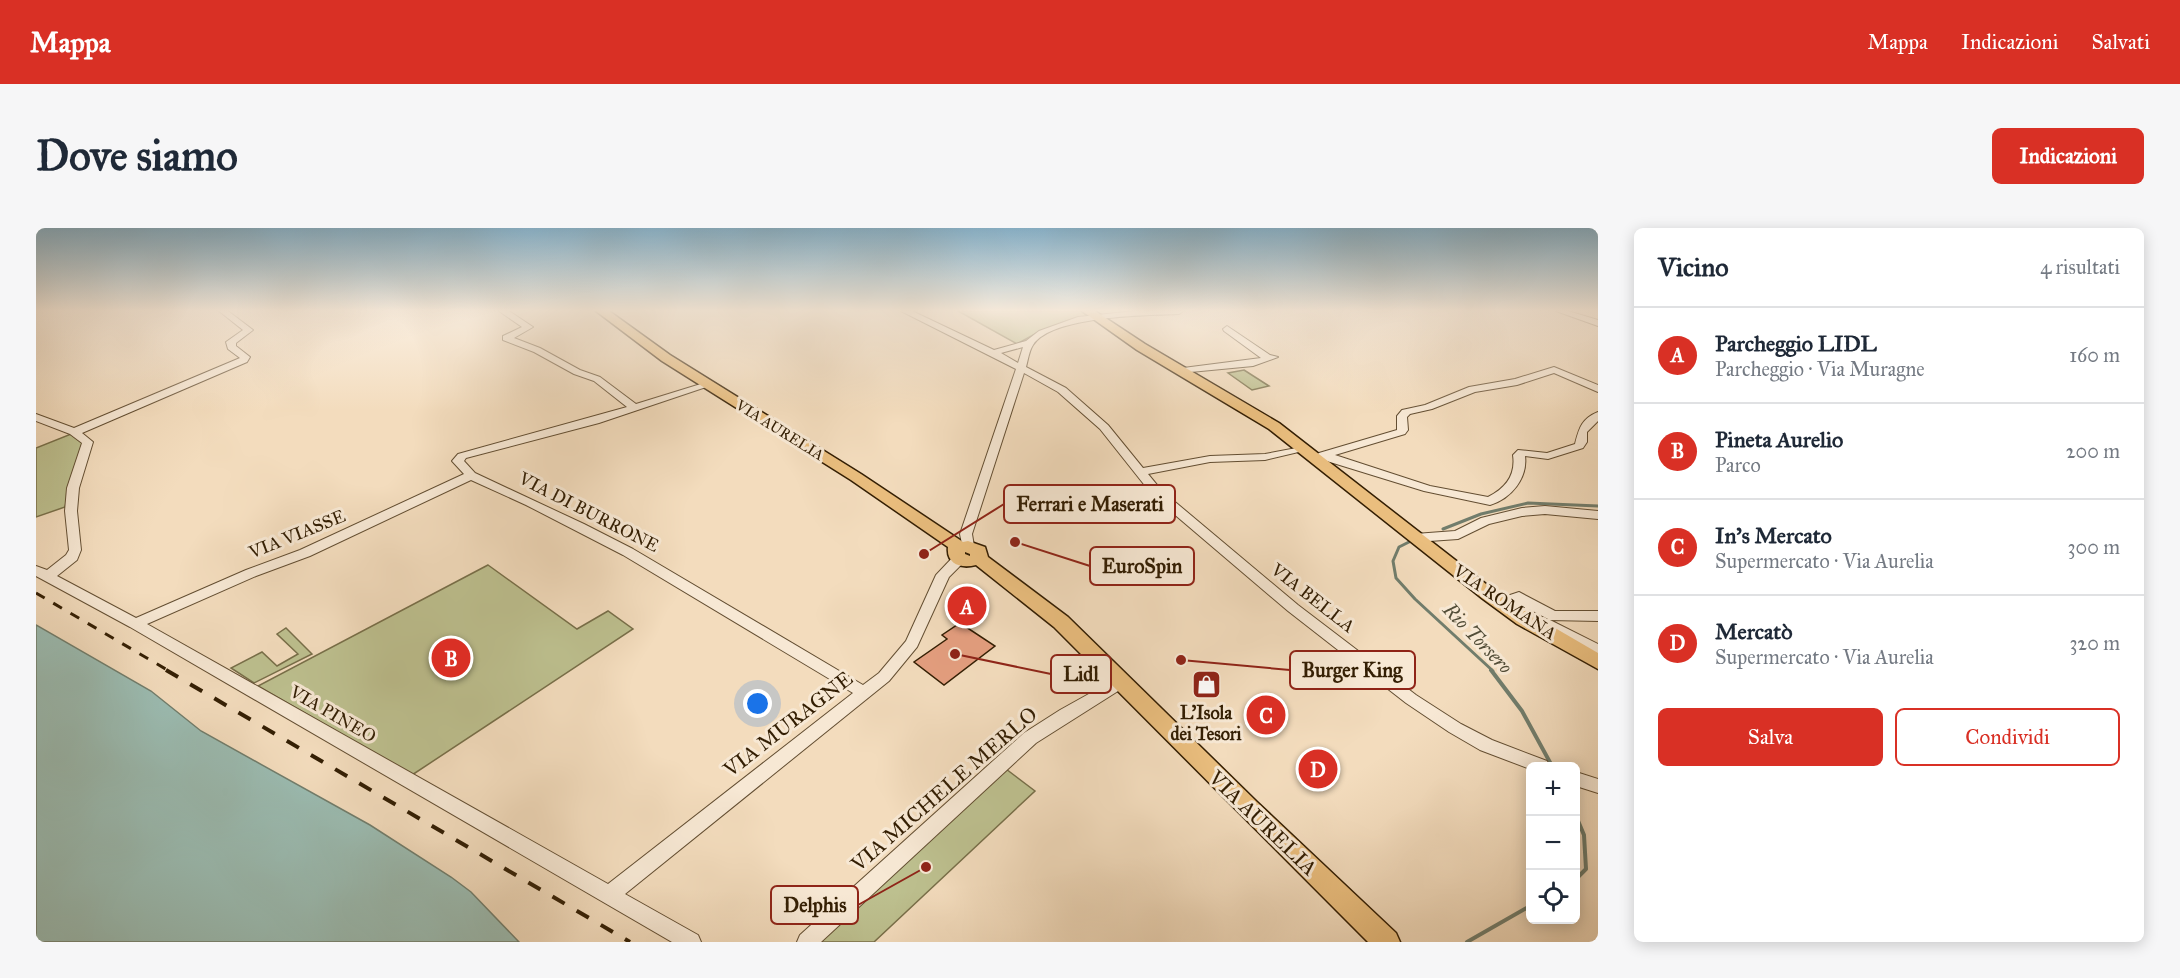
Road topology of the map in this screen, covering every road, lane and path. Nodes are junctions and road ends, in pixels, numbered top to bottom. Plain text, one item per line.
1 (231, 344) edge
2 (522, 344) edge
3 (648, 344) edge
4 (976, 344) edge
5 (1024, 344) edge
6 (1029, 344) edge
7 (1140, 344) edge
8 (1250, 344) edge
9 (992, 353) junction
10 (1021, 370) junction
11 (1183, 371) junction
12 (707, 385) junction
13 (1598, 389) edge
14 (633, 407) junction
15 (1598, 414) edge
16 (36, 417) edge
17 (74, 432) junction
18 (1313, 453) junction
19 (1140, 472) junction
20 (471, 475) junction
21 (1598, 515) edge
22 (1415, 538) junction
23 (966, 553) junction
24 (42, 573) edge
25 (1598, 616) edge
26 (135, 624) junction
27 (1598, 650) edge
28 (1598, 662) edge
29 (1121, 682) junction
30 (864, 693) junction
31 (1531, 762) edge
32 (1580, 781) edge
33 (1598, 786) edge
34 (609, 895) junction
35 (691, 942) edge
36 (807, 942) edge
37 (1387, 942) edge

1 - 17 street
2 - 14 street
3 - 12 main road, VIA AURELIA
4 - 9 street, VIA BELLA
5 - 9 street
6 - 10 street
7 - 11 main road, VIA ROMANA
8 - 11 street
9 - 10 street, VIA BELLA
10 - 19 street, VIA BELLA
10 - 23 street
11 - 18 main road, VIA ROMANA
12 - 14 street
12 - 23 main road, VIA AURELIA
13 - 18 street
14 - 20 street
15 - 18 street
16 - 17 street
17 - 24 street
18 - 19 street
18 - 22 main road, VIA ROMANA
19 - 31 street, VIA BELLA
20 - 26 street, VIA VIASSE
20 - 30 street, VIA DI BURRONE
21 - 22 street
22 - 28 main road, VIA ROMANA
23 - 29 main road, VIA AURELIA
23 - 30 street, VIA MURAGNE
24 - 26 street, VIA PINEO
25 - 27 street
26 - 34 street, VIA PINEO
29 - 36 street, VIA MICHELE MERLO
29 - 37 main road, VIA AURELIA
30 - 34 street, VIA MURAGNE
32 - 33 street
34 - 35 street, VIA PINEO

